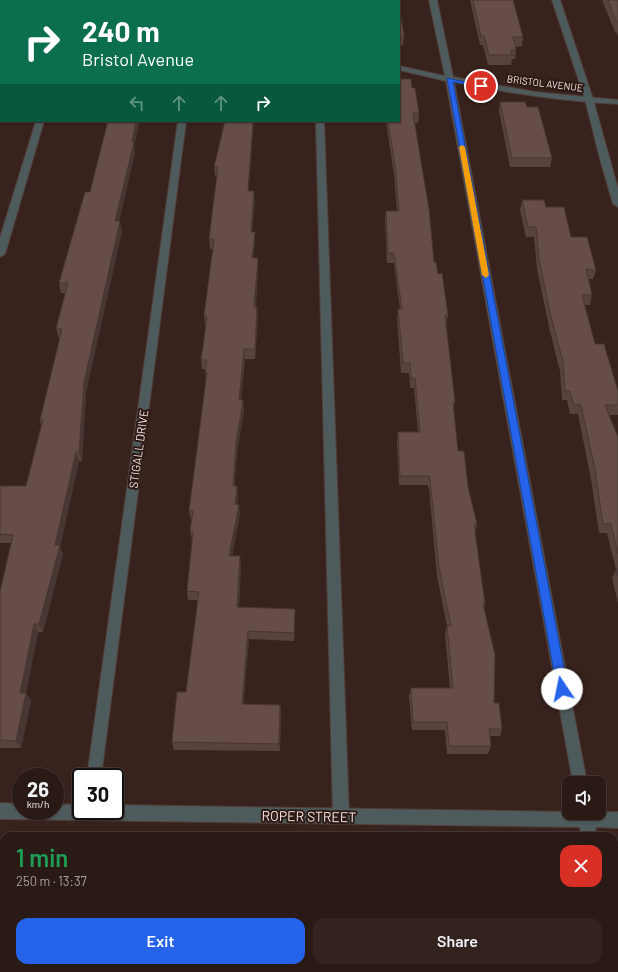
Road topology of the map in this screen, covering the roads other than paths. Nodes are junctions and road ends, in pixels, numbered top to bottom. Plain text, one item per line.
1 (433, 0) edge
2 (556, 0) edge
3 (400, 68) edge
4 (449, 80) junction
5 (589, 100) junction
6 (618, 102) edge
7 (40, 122) edge
8 (182, 122) edge
9 (320, 122) edge
10 (618, 204) edge
11 (0, 254) edge
12 (95, 768) edge
13 (579, 776) edge
14 (0, 811) edge
15 (72, 812) edge
16 (124, 813) edge
17 (341, 816) junction
18 (562, 816) edge
19 (606, 818) edge
20 (587, 820) edge
21 (618, 820) edge
22 (588, 832) edge

1 - 4 street
2 - 5 street
3 - 4 street, BRISTOL AVENUE
4 - 5 street, BRISTOL AVENUE
4 - 13 street
5 - 6 street, BRISTOL AVENUE
5 - 10 street
7 - 11 street
8 - 12 street, STIGALL DRIVE
9 - 17 street
14 - 15 street, ROPER STREET
16 - 17 street, ROPER STREET
17 - 18 street, ROPER STREET
19 - 21 street, ROPER STREET
20 - 22 street

